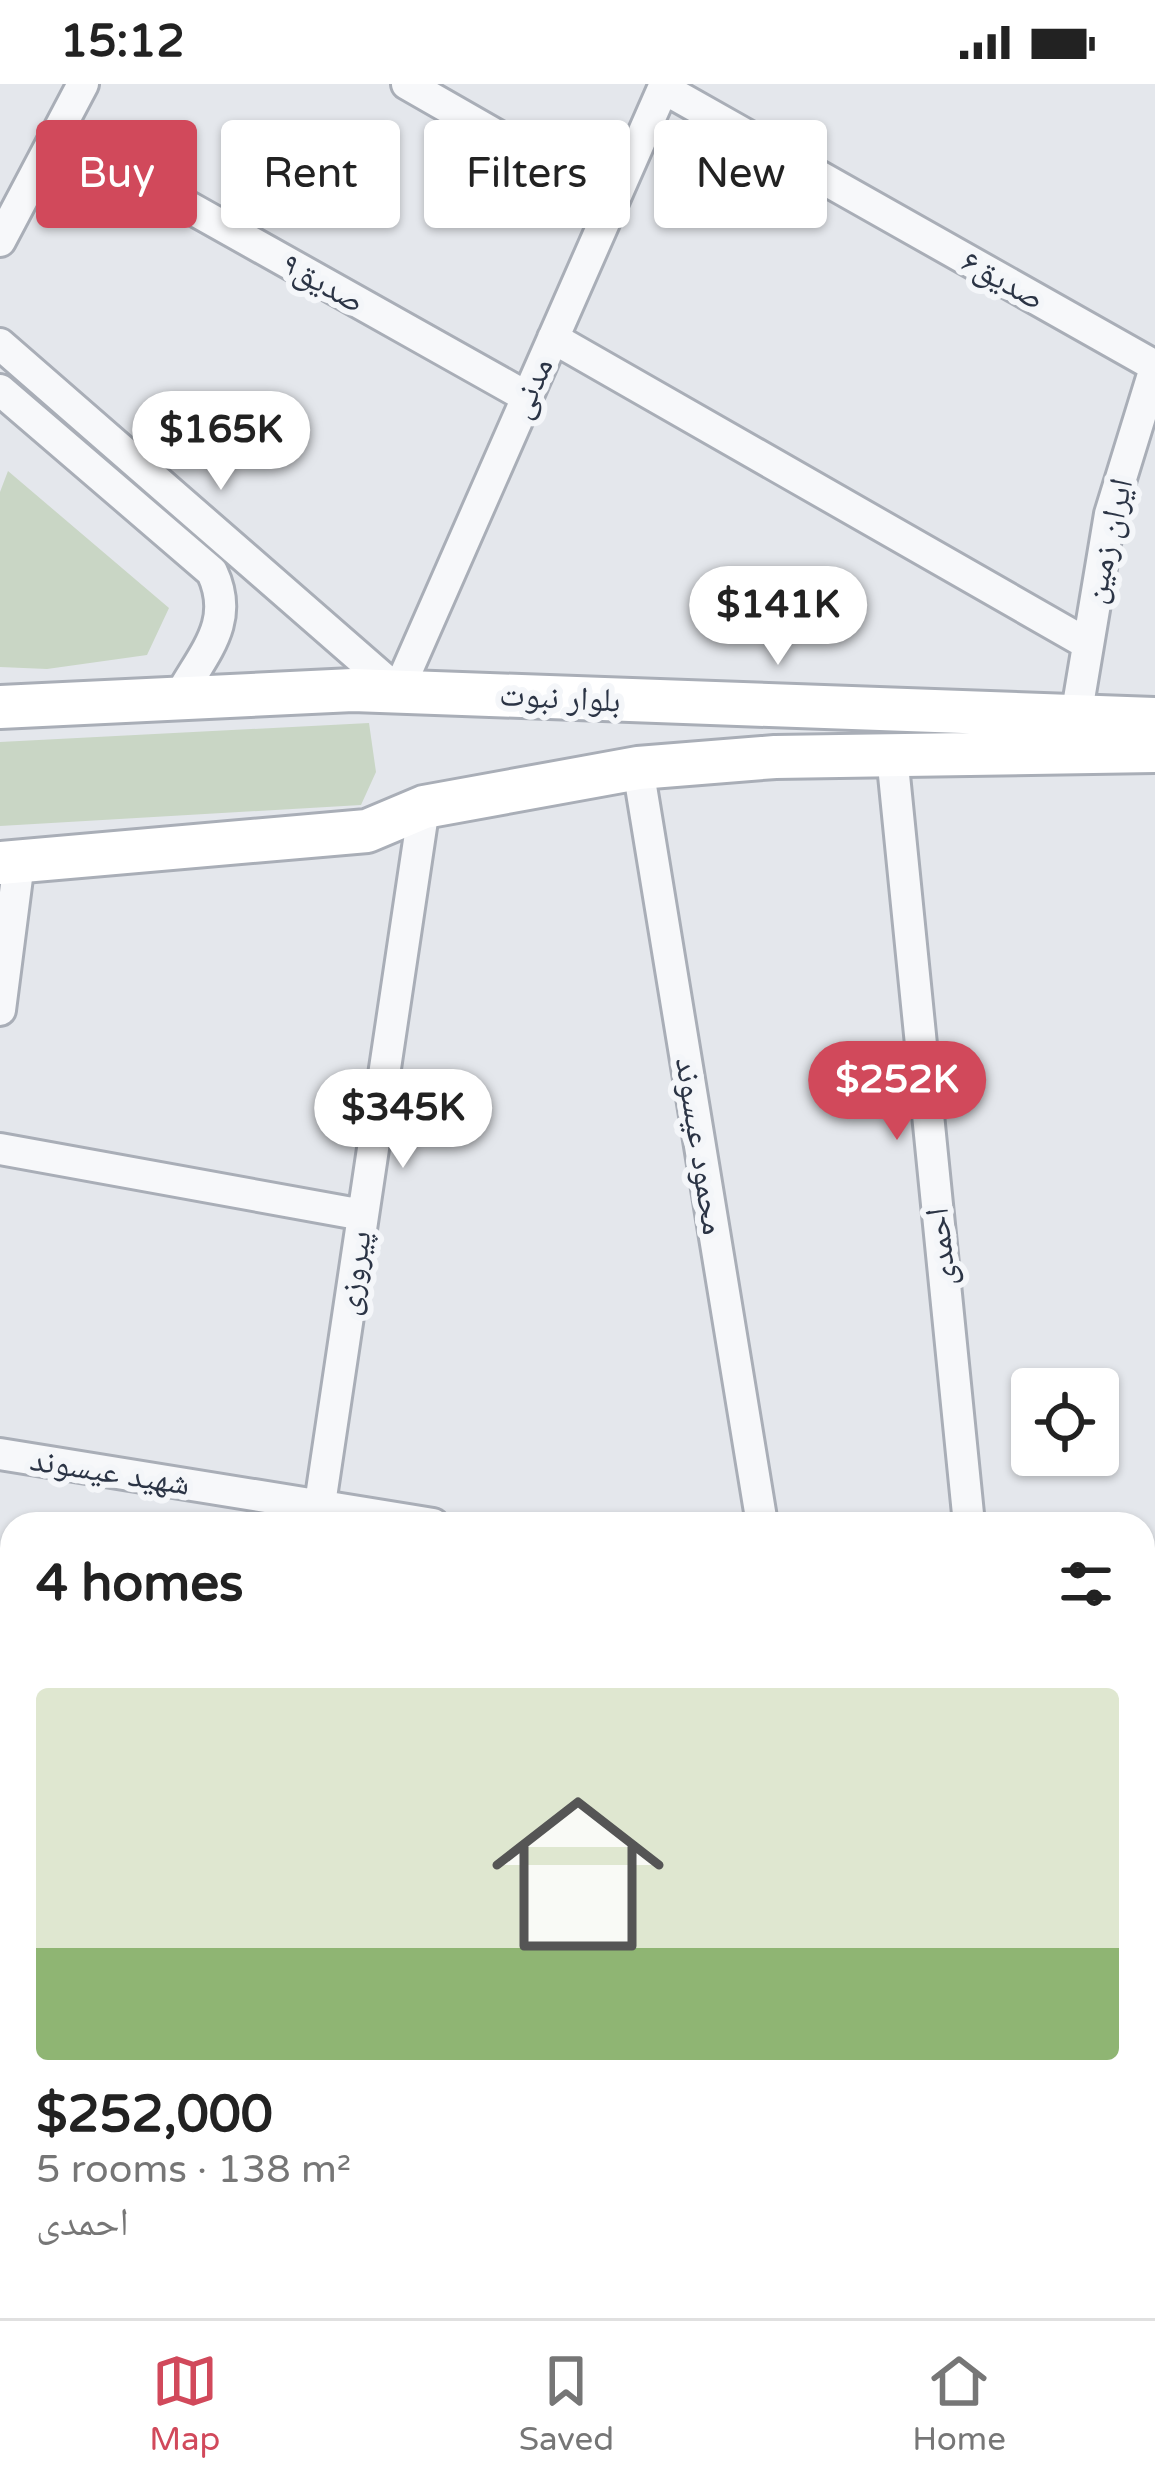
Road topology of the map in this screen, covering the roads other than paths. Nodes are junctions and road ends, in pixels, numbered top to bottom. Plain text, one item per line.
1 (82, 84) edge
2 (406, 84) edge
3 (664, 86) edge
4 (64, 120) edge
5 (469, 120) edge
6 (630, 163) edge
7 (36, 174) edge
8 (197, 212) edge
9 (602, 228) edge
10 (0, 242) edge
11 (554, 338) junction
12 (0, 344) edge
13 (1155, 367) edge
14 (0, 390) edge
15 (527, 397) junction
16 (1086, 643) junction
17 (398, 691) junction
18 (178, 699) junction
19 (0, 707) edge
20 (1076, 717) junction
21 (1155, 719) edge
22 (1155, 751) edge
23 (892, 755) junction
24 (638, 768) junction
25 (424, 807) junction
26 (10, 863) edge
27 (0, 1010) edge
28 (0, 1149) edge
29 (363, 1215) junction
30 (0, 1454) edge
31 (302, 1512) edge
32 (318, 1512) edge
33 (760, 1512) edge
34 (968, 1512) edge

1 - 4 street
2 - 5 street
3 - 6 street, مدنی
3 - 13 street, صدیق۶
7 - 10 street
8 - 15 street, صدیق۹
9 - 11 street, مدنی
11 - 15 street, مدنی
11 - 16 street
12 - 17 street
13 - 16 street, ایران زمین
14 - 18 street
15 - 17 street, مدنی
16 - 20 street, ایران زمین
17 - 18 main road, بلوار نبوت
17 - 20 main road, بلوار نبوت
18 - 19 main road, بلوار نبوت
20 - 21 main road, بلوار نبوت
22 - 23 main road
23 - 24 main road
23 - 34 street, احمدی
24 - 25 main road
24 - 33 street, محمود عیسوند
25 - 26 main road
25 - 29 street, پیروزی
26 - 27 street
28 - 29 street
29 - 32 street, پیروزی
30 - 31 street, شهید عیسوند

